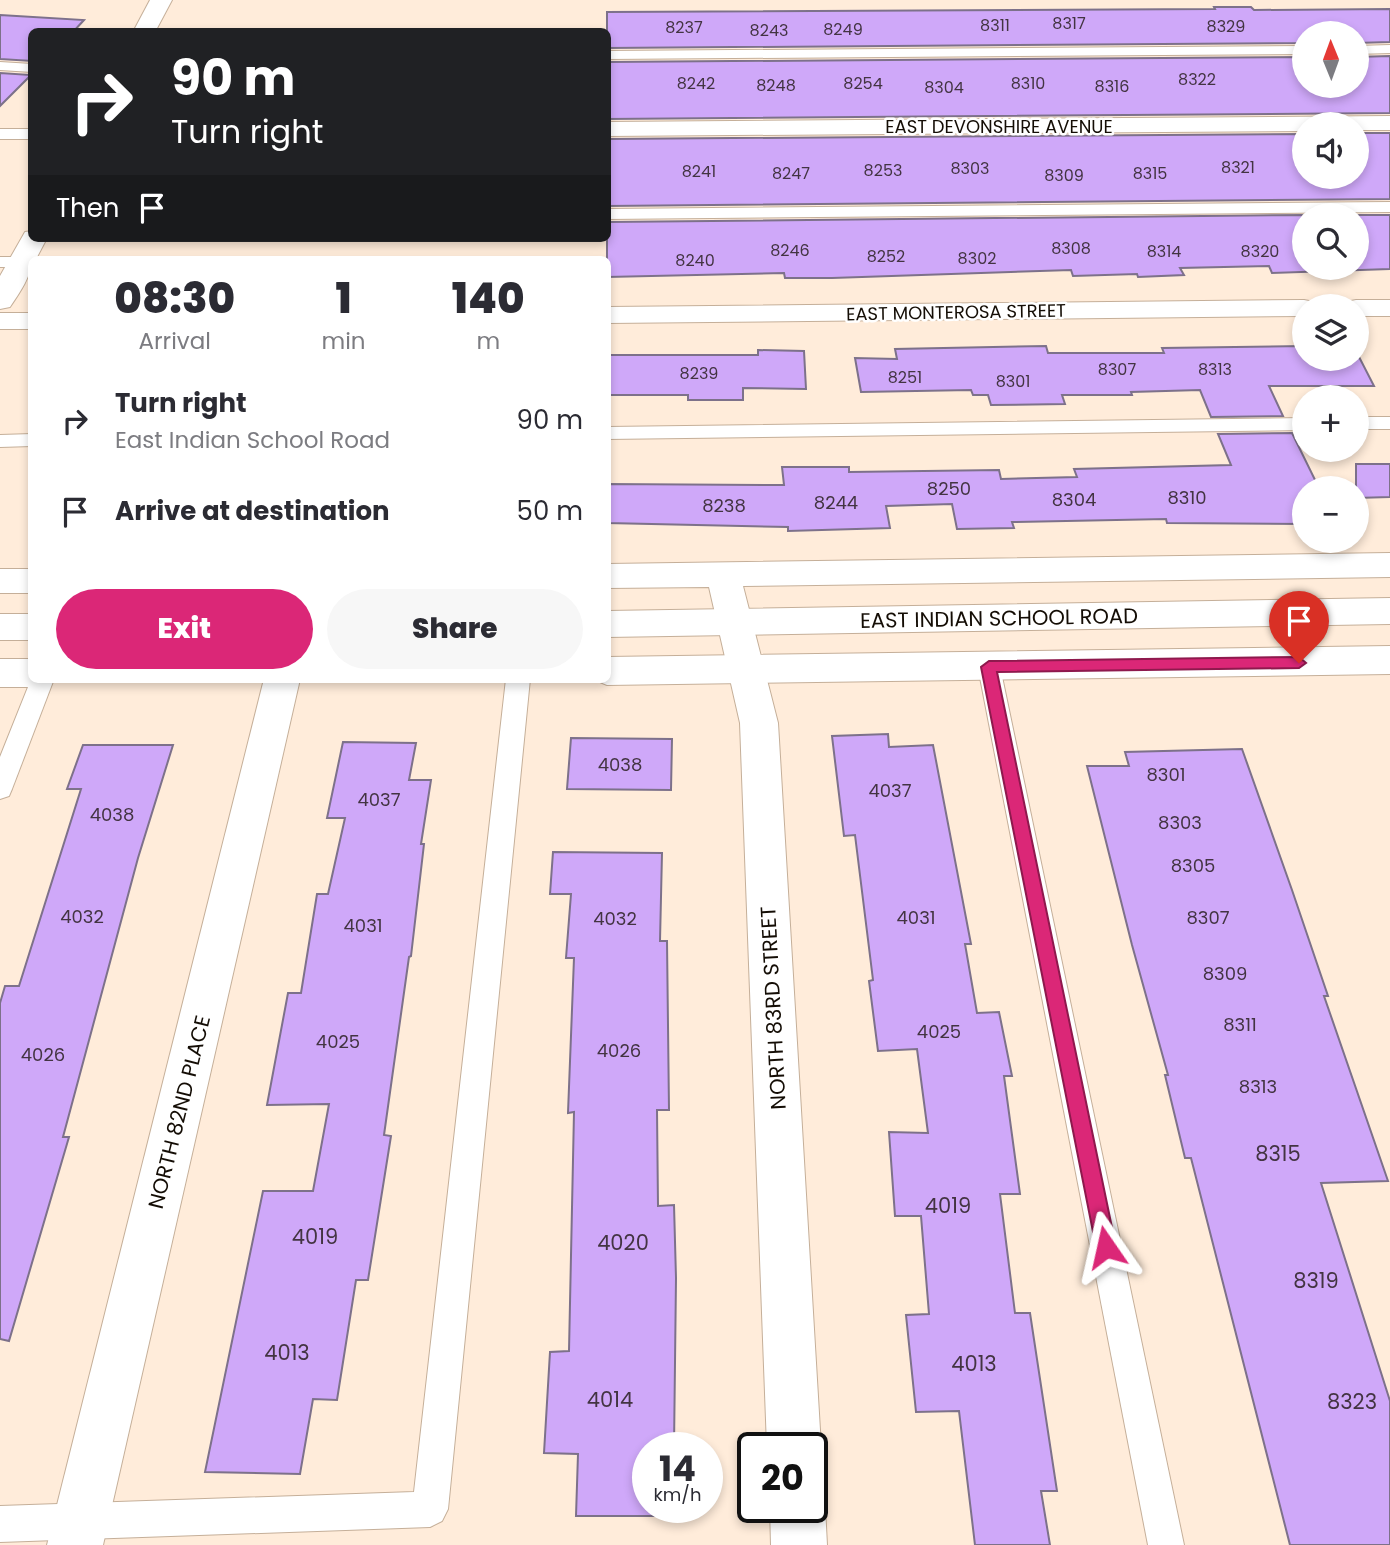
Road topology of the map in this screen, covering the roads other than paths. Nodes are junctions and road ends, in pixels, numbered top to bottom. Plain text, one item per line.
1 (161, 0) edge
2 (146, 28) edge
3 (1390, 49) edge
4 (1292, 50) edge
5 (1369, 50) edge
6 (611, 55) edge
7 (0, 66) edge
8 (28, 68) edge
9 (1390, 123) edge
10 (611, 129) edge
11 (0, 134) edge
12 (28, 134) edge
13 (1390, 207) edge
14 (611, 214) edge
15 (18, 254) edge
16 (0, 301) edge
17 (1292, 308) edge
18 (1369, 308) edge
19 (1390, 308) edge
20 (611, 315) edge
21 (0, 321) edge
22 (28, 321) edge
23 (1369, 423) edge
24 (1390, 423) edge
25 (1292, 424) edge
26 (611, 433) edge
27 (28, 440) edge
28 (0, 441) edge
29 (1390, 565) edge
30 (725, 573) junction
31 (611, 576) edge
32 (28, 580) edge
33 (0, 581) edge
34 (1390, 611) edge
35 (736, 622) junction
36 (611, 624) edge
37 (0, 627) edge
38 (28, 627) edge
39 (1390, 660) edge
40 (989, 667) junction
41 (747, 668) junction
42 (611, 671) edge
43 (0, 673) edge
44 (28, 673) edge
45 (40, 683) edge
46 (281, 683) edge
47 (518, 683) edge
48 (0, 789) edge
49 (793, 1432) edge
50 (798, 1523) edge
51 (0, 1524) edge
52 (77, 1534) edge
53 (799, 1545) edge
54 (1166, 1545) edge

1 - 2 street
3 - 5 lane
4 - 6 lane
7 - 8 lane
9 - 10 street, EAST DEVONSHIRE AVENUE
11 - 12 lane
13 - 14 lane
15 - 16 street
17 - 20 street, EAST MONTEROSA STREET
18 - 19 street
21 - 22 street
23 - 24 lane
25 - 26 lane
27 - 28 lane
29 - 30 street
30 - 31 street
30 - 35 street, NORTH 83RD STREET
32 - 33 street
34 - 35 street, EAST INDIAN SCHOOL ROAD
35 - 36 street, EAST INDIAN SCHOOL ROAD
35 - 41 street, NORTH 83RD STREET
37 - 38 street
39 - 40 street
40 - 41 street
40 - 54 lane
41 - 42 street
41 - 49 street, NORTH 83RD STREET
43 - 44 street
45 - 48 lane
46 - 52 street, NORTH 82ND PLACE
47 - 52 lane
50 - 53 street
51 - 52 lane

